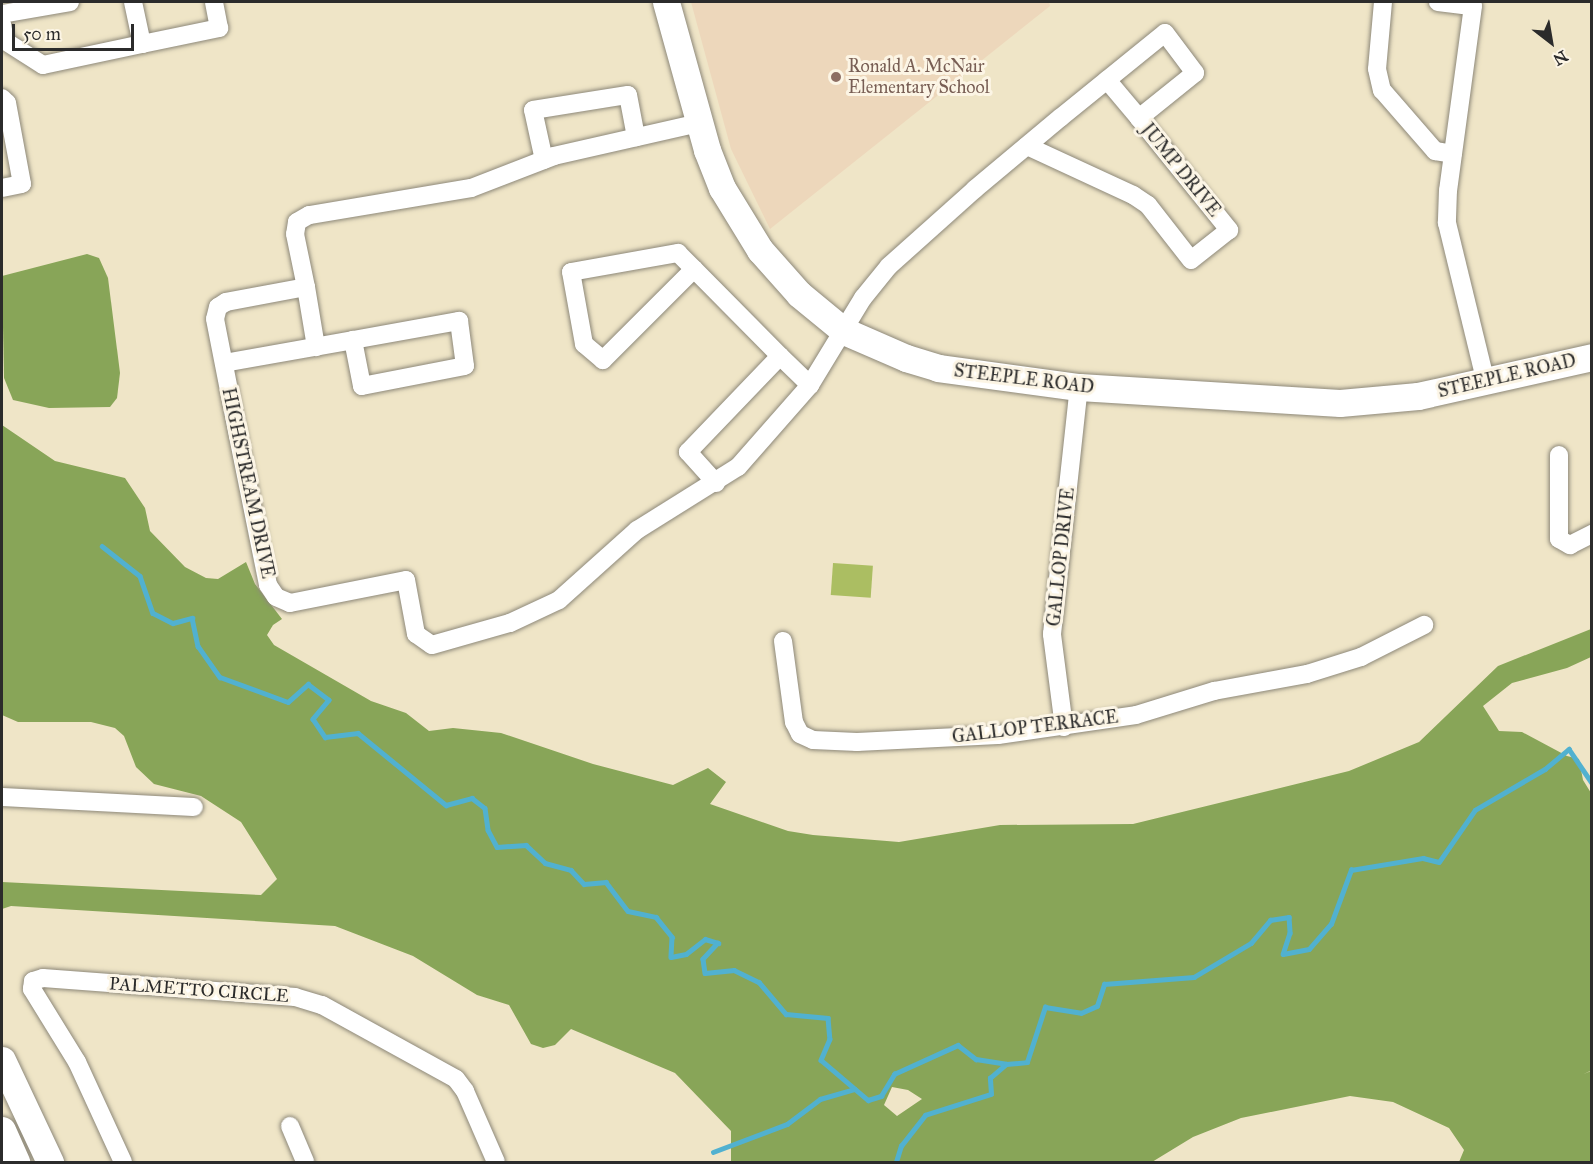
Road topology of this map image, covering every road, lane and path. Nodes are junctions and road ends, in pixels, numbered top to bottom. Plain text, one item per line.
1 (70, 2) edge
2 (133, 2) edge
3 (214, 2) edge
4 (666, 2) edge
5 (1383, 2) edge
6 (1438, 2) edge
7 (2, 14) edge
8 (2, 24) edge
9 (142, 44) junction
10 (1107, 80) junction
11 (2, 98) edge
12 (1139, 118) junction
13 (699, 123) junction
14 (636, 137) junction
15 (1027, 146) junction
16 (1452, 154) junction
17 (544, 160) junction
18 (2, 188) edge
19 (694, 269) junction
20 (306, 287) junction
21 (844, 331) junction
22 (353, 340) junction
23 (316, 347) junction
24 (780, 356) junction
25 (1592, 357) edge
26 (224, 363) junction
27 (1486, 383) junction
28 (810, 385) junction
29 (1079, 387) junction
30 (1559, 455) dead end
31 (717, 483) junction
32 (1592, 534) edge
33 (1424, 625) dead end
34 (783, 640) dead end
35 (1064, 727) junction
36 (2, 797) edge
37 (194, 807) dead end
38 (2, 1060) edge
39 (290, 1126) dead end
40 (2, 1130) edge
41 (16, 1162) edge
42 (50, 1162) edge
43 (123, 1162) edge
44 (305, 1162) edge
45 (496, 1162) edge

1 - 7 street
2 - 9 street
3 - 9 street
4 - 13 street, STEEPLE ROAD
5 - 16 street
6 - 16 street
8 - 9 street
10 - 12 street
10 - 12 street, JUMP DRIVE
10 - 15 street, JUMP DRIVE
11 - 18 street
12 - 15 street, JUMP DRIVE
13 - 14 street
13 - 21 street, STEEPLE ROAD
14 - 17 street
14 - 17 street
15 - 21 street, JUMP DRIVE
16 - 27 street
17 - 20 street
19 - 19 street
19 - 24 street
20 - 23 street
20 - 26 street, HIGHSTREAM DRIVE
21 - 28 street, HIGHSTREAM DRIVE
21 - 29 street, STEEPLE ROAD
22 - 22 street
22 - 23 street
23 - 26 street
24 - 28 street
24 - 31 street
25 - 27 street, STEEPLE ROAD
26 - 31 street, HIGHSTREAM DRIVE
27 - 29 street, STEEPLE ROAD
28 - 31 street, HIGHSTREAM DRIVE
29 - 35 street, GALLOP DRIVE
30 - 32 street
33 - 35 street, GALLOP TERRACE
34 - 35 street, GALLOP TERRACE
36 - 37 street
38 - 42 street
39 - 44 street
40 - 41 street
43 - 45 street, PALMETTO CIRCLE

